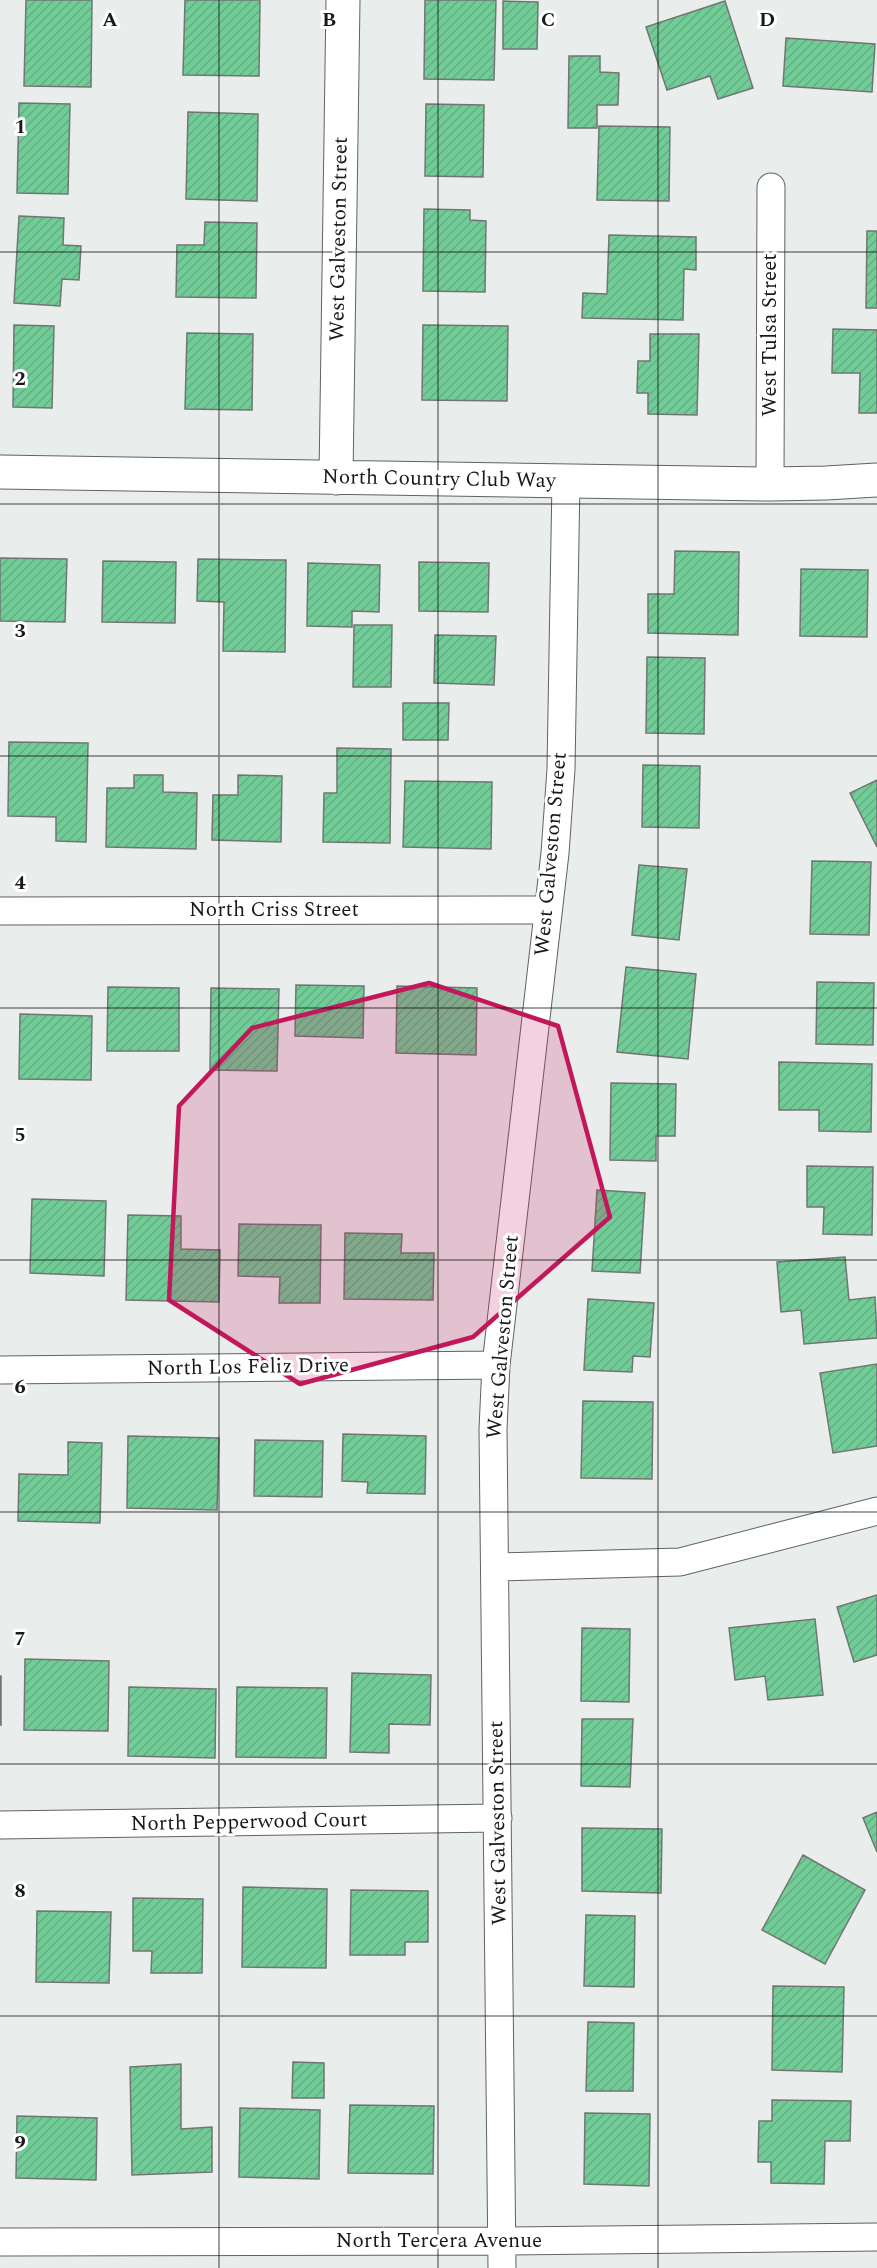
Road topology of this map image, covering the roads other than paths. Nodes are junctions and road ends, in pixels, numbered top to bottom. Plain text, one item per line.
1 (343, 0) edge
2 (771, 187) dead end
3 (0, 472) edge
4 (336, 478) junction
5 (877, 480) edge
6 (566, 481) junction
7 (770, 484) junction
8 (548, 910) junction
9 (0, 911) edge
10 (496, 1365) junction
11 (0, 1370) edge
12 (877, 1511) edge
13 (495, 1567) junction
14 (498, 1818) junction
15 (0, 1825) edge
16 (877, 2237) edge
17 (501, 2241) junction
18 (0, 2242) edge
19 (502, 2268) edge

1 - 4 street, West Galveston Street
2 - 7 street, West Tulsa Street
3 - 4 street, North Country Club Way
4 - 6 street, North Country Club Way
5 - 7 street, North Country Club Way
6 - 7 street, North Country Club Way
6 - 8 street, West Galveston Street
8 - 9 street, North Criss Street
8 - 10 street, West Galveston Street
10 - 11 street, North Los Feliz Drive
10 - 13 street, West Galveston Street
12 - 13 street
13 - 14 street, West Galveston Street
14 - 15 street, North Pepperwood Court
14 - 17 street, West Galveston Street
16 - 17 street, North Tercera Avenue
17 - 18 street, North Tercera Avenue
17 - 19 street, West Galveston Street

